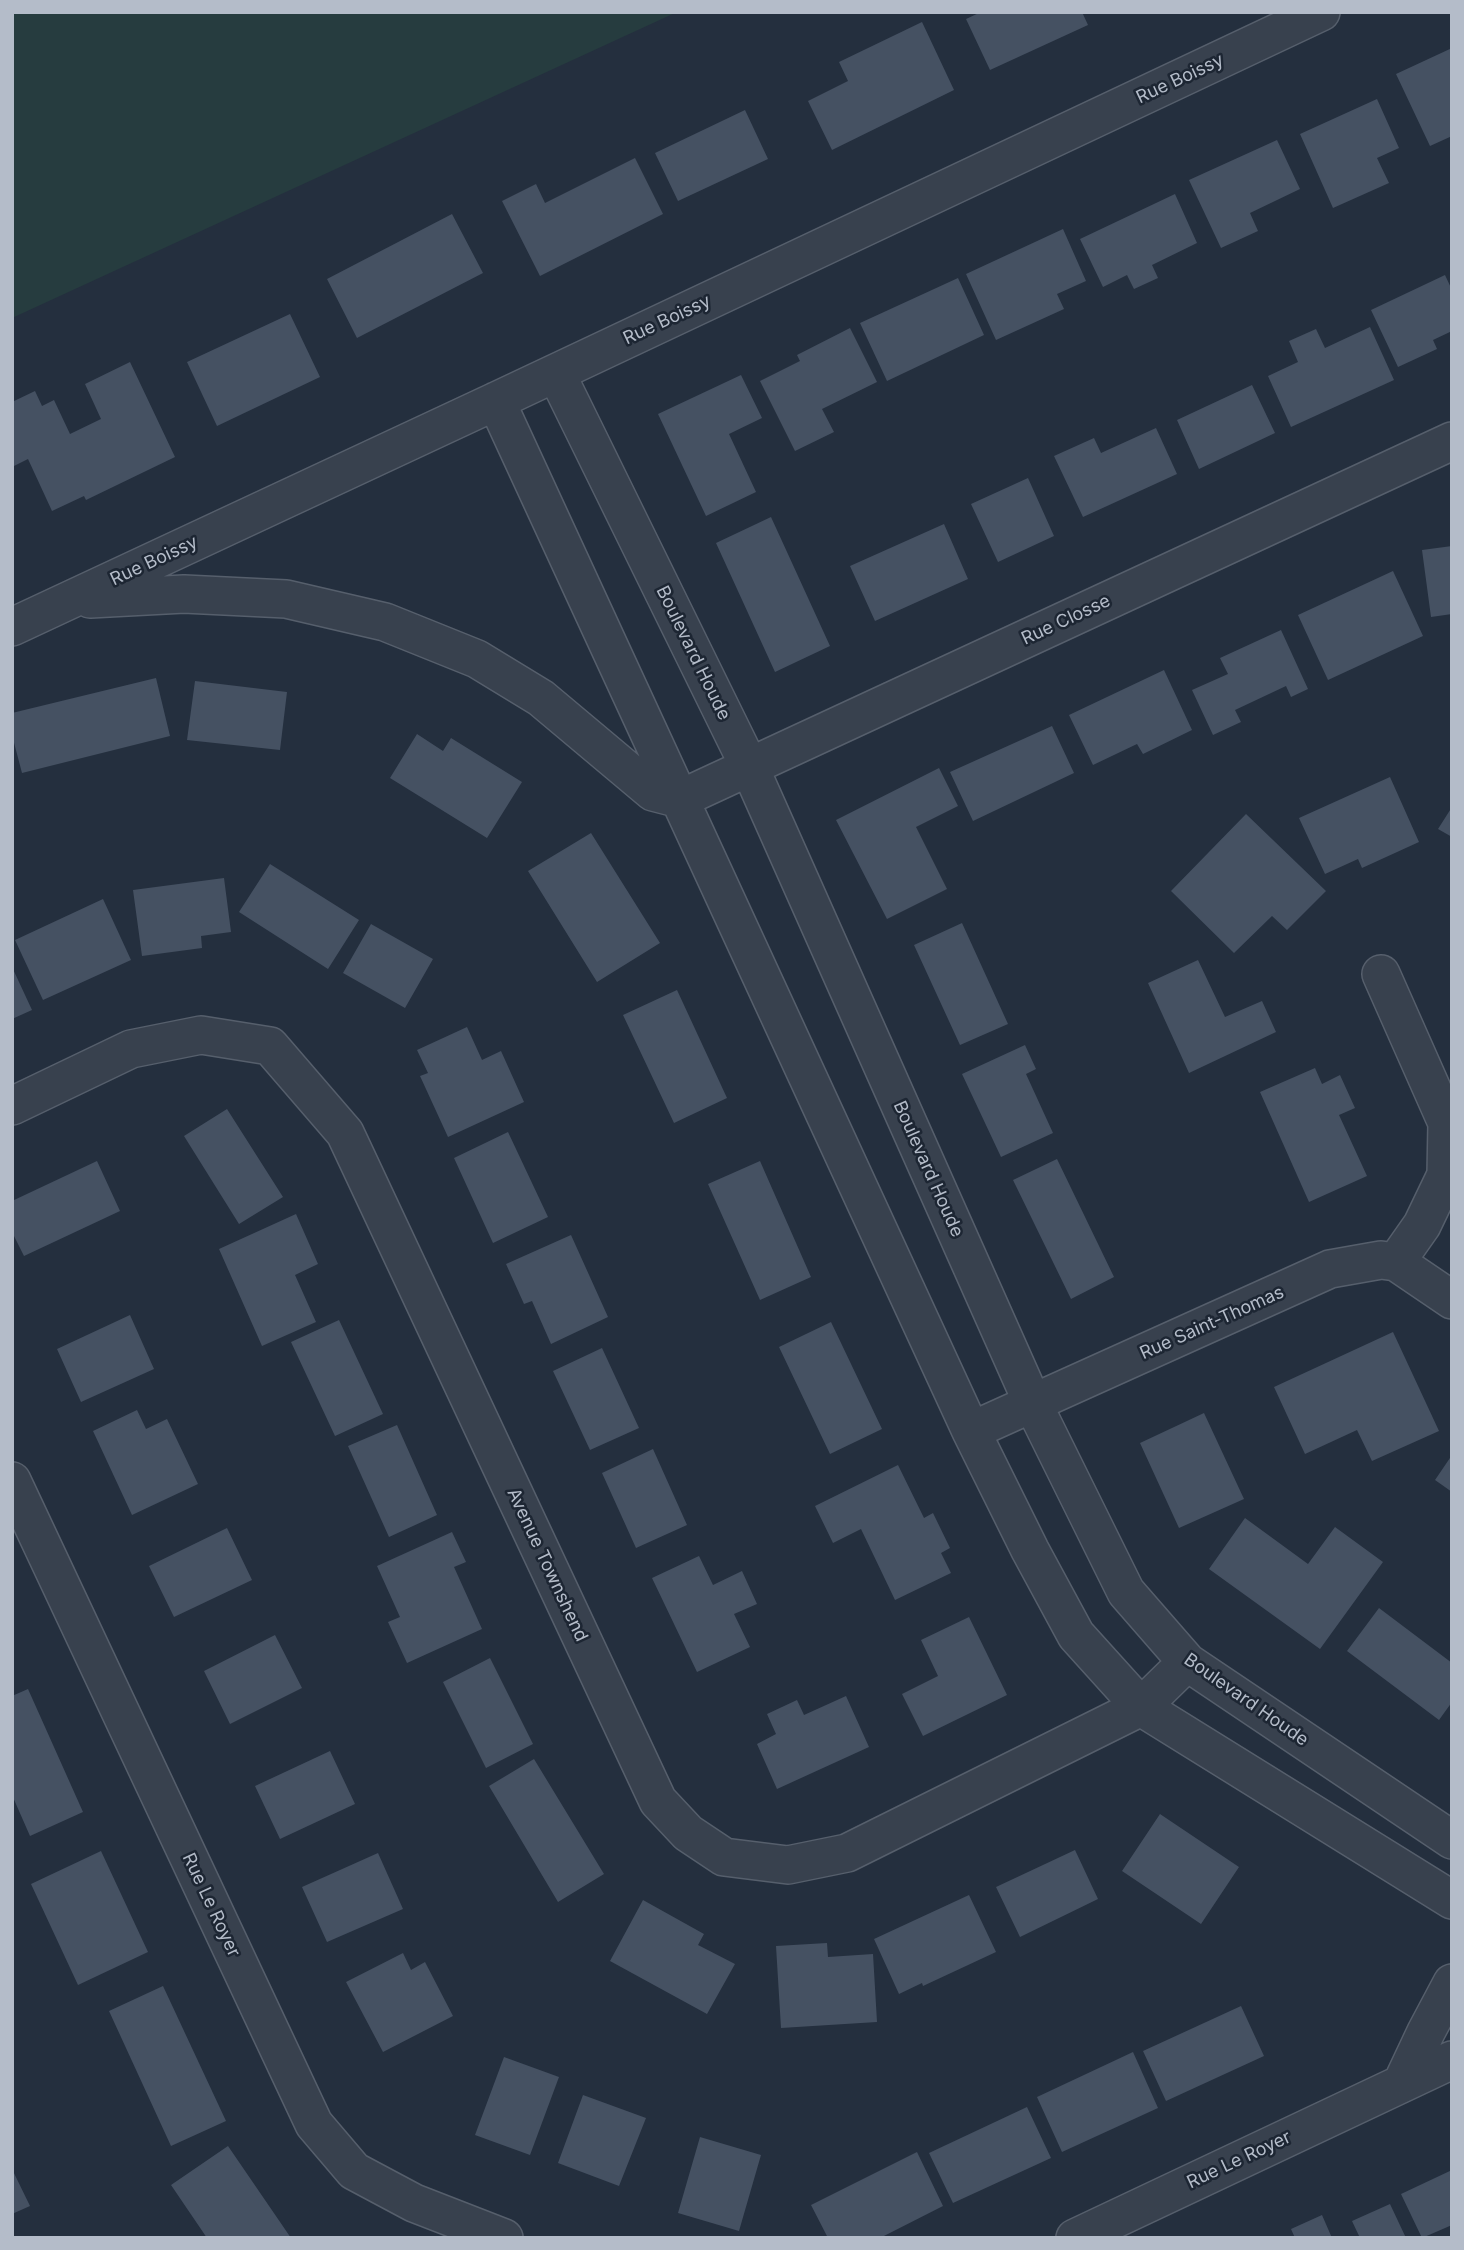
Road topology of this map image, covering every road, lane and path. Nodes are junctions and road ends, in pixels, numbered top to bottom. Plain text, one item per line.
1 (1321, 12) edge
2 (555, 373) junction
3 (496, 401) junction
4 (1452, 441) edge
5 (71, 600) junction
6 (12, 627) edge
7 (749, 766) junction
8 (680, 799) junction
9 (1381, 974) dead end
10 (12, 1106) edge
11 (1396, 1262) junction
12 (1452, 1300) edge
13 (1032, 1404) junction
14 (971, 1431) junction
15 (12, 1481) edge
16 (1187, 1662) junction
17 (1141, 1707) junction
18 (1452, 1840) edge
19 (1452, 1900) edge
20 (1452, 1983) edge
21 (1452, 2060) edge
22 (1402, 2083) junction
23 (504, 2238) edge
24 (1075, 2238) edge

1 - 2 street, Rue Boissy
2 - 3 street, Rue Boissy
2 - 7 street, Boulevard Houde
3 - 5 street, Rue Boissy
3 - 8 street
4 - 7 street, Rue Closse
5 - 6 street, Rue Boissy
5 - 8 street
7 - 8 street, Rue Closse
7 - 13 street, Boulevard Houde
8 - 14 street
9 - 11 street
10 - 17 street, Avenue Townshend
11 - 12 street
11 - 13 street, Rue Saint-Thomas
13 - 14 street, Rue Saint-Thomas
13 - 16 street, Boulevard Houde
14 - 17 street
15 - 23 street, Rue Le Royer
16 - 17 street, Avenue Townshend
16 - 18 street, Boulevard Houde
17 - 19 street
20 - 22 street
21 - 22 street, Rue Le Royer
22 - 24 street, Rue Le Royer

